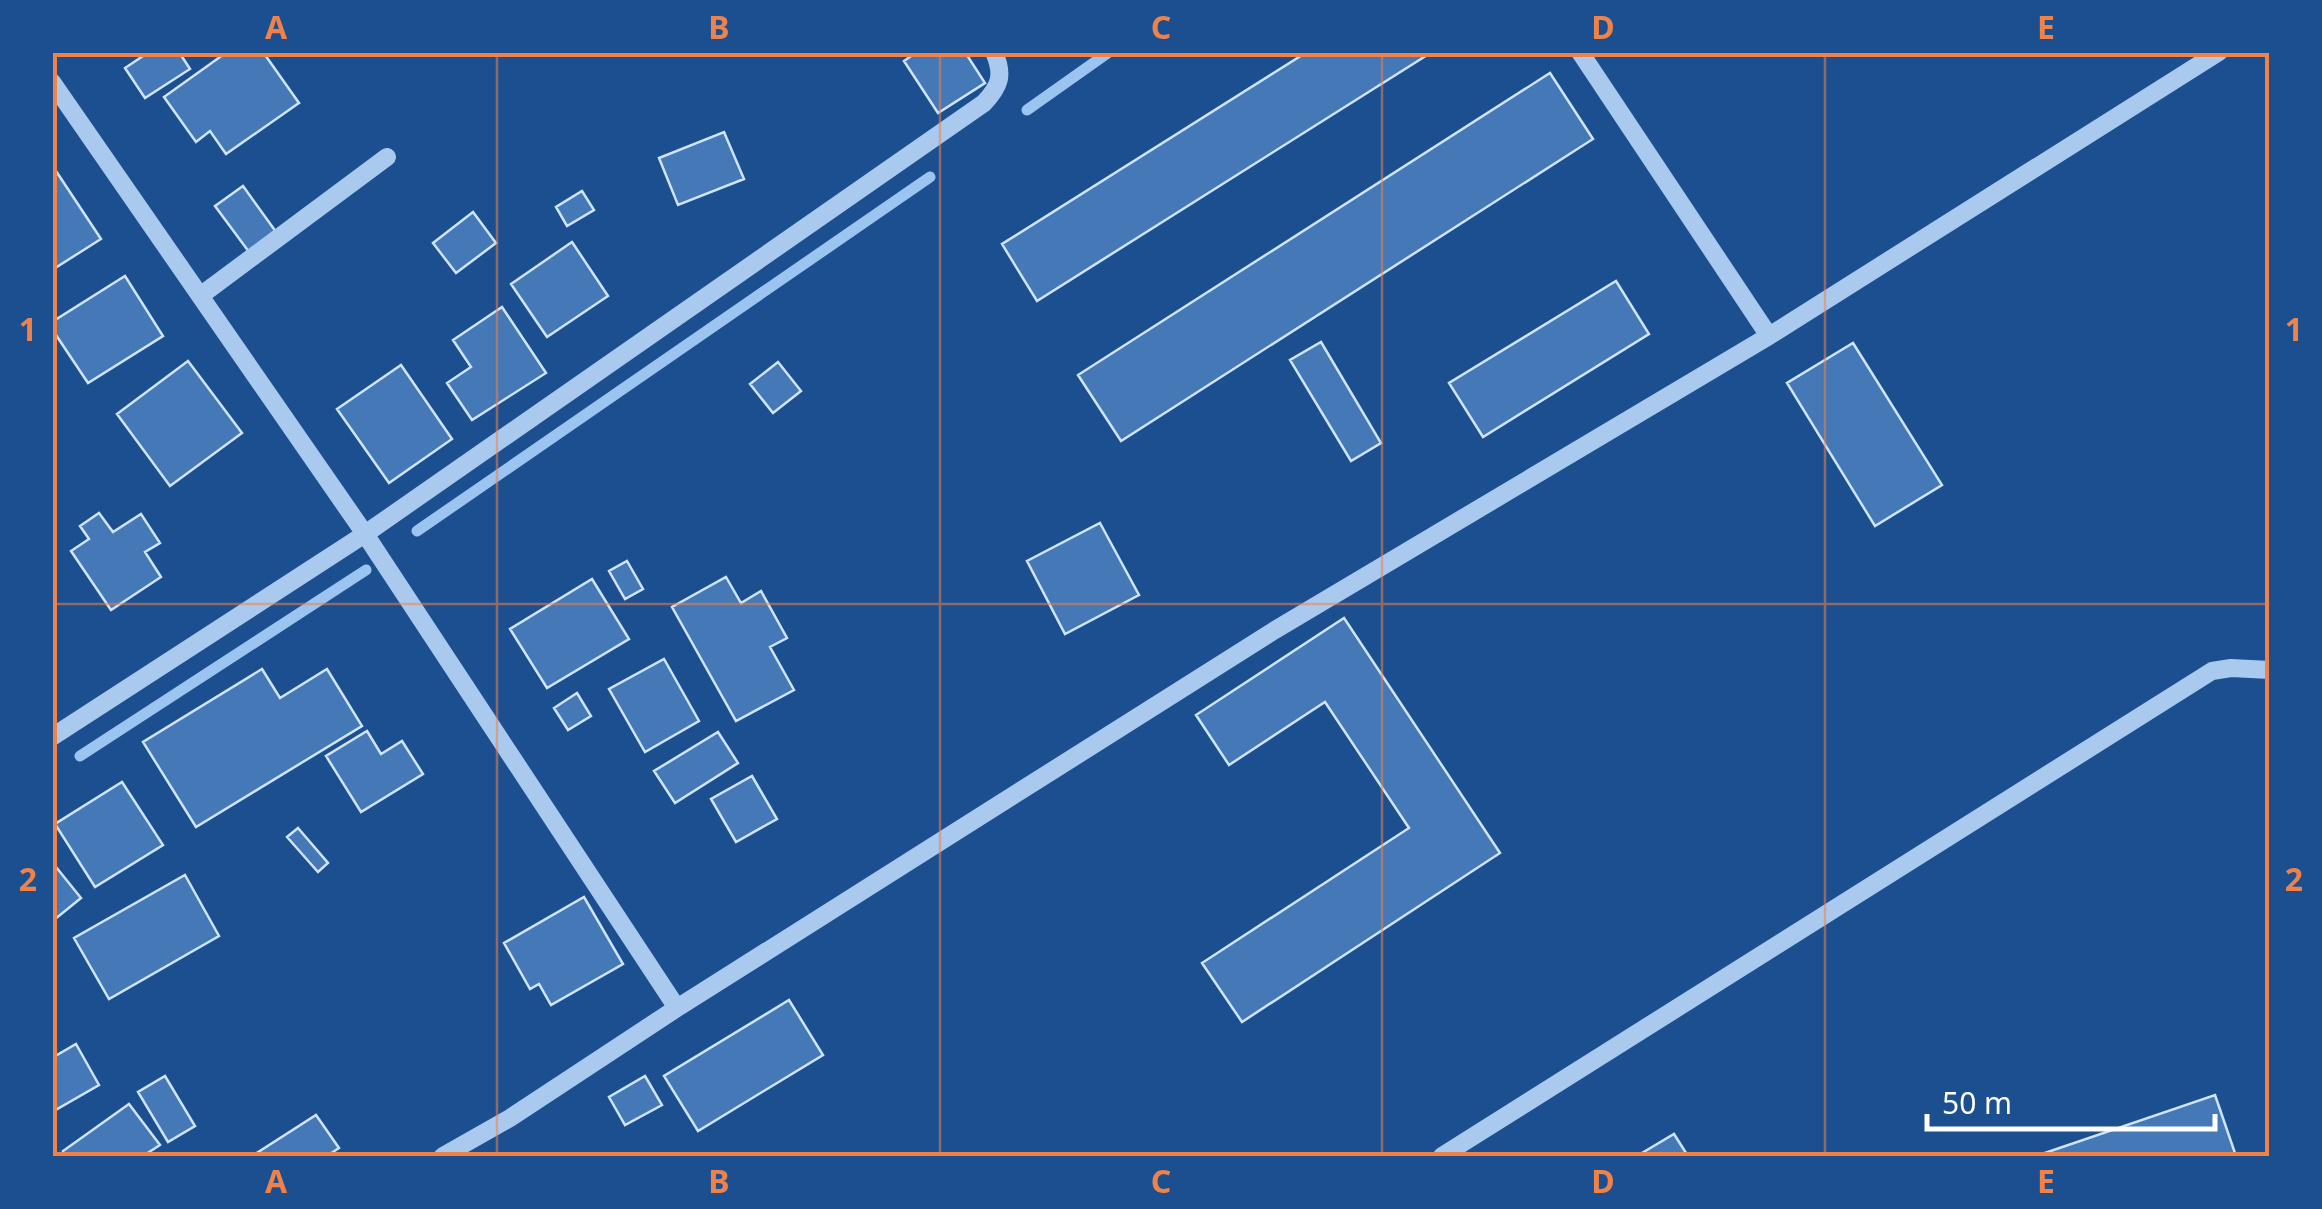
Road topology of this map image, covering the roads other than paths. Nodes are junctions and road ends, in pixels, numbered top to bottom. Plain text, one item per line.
1 (994, 52) edge
2 (1580, 52) edge
3 (2219, 52) edge
4 (52, 82) edge
5 (387, 157) dead end
6 (200, 296) junction
7 (1769, 336) junction
8 (365, 534) junction
9 (2270, 670) edge
10 (52, 737) edge
11 (677, 1008) junction
12 (443, 1156) edge
13 (1442, 1156) edge

1 - 8 street
2 - 7 street
3 - 7 street
4 - 6 street
5 - 6 street
6 - 8 street
7 - 11 street
8 - 10 street
8 - 11 street
9 - 13 street
11 - 12 street

